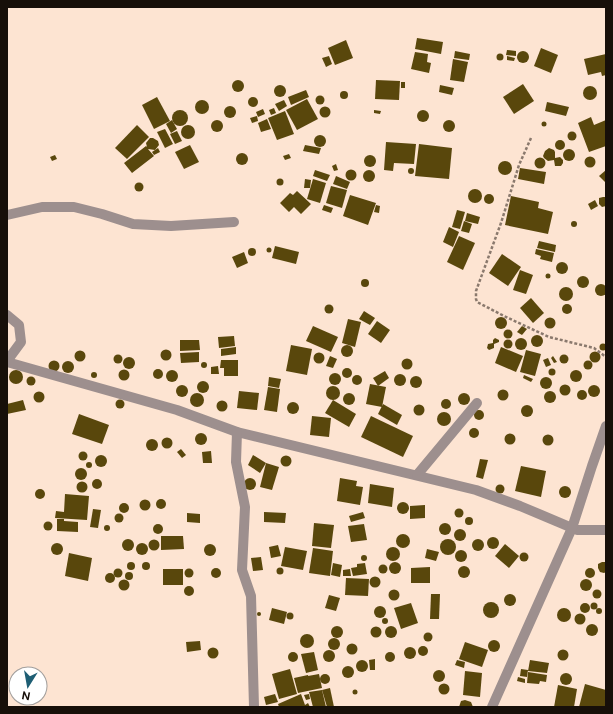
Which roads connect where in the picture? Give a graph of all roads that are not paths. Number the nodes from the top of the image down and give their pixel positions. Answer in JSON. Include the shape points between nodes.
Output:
{"nodes":[{"id":1,"x":7,"y":215,"type":"edge"},
{"id":2,"x":234,"y":222,"type":"dead end"},
{"id":3,"x":7,"y":315,"type":"edge"},
{"id":4,"x":7,"y":362,"type":"edge"},
{"id":5,"x":477,"y":403,"type":"dead end"},
{"id":6,"x":606,"y":426,"type":"edge"},
{"id":7,"x":237,"y":432,"type":"junction"},
{"id":8,"x":416,"y":475,"type":"junction"},
{"id":9,"x":572,"y":528,"type":"junction"},
{"id":10,"x":606,"y":530,"type":"edge"},
{"id":11,"x":254,"y":707,"type":"edge"},
{"id":12,"x":492,"y":707,"type":"edge"}],
"edges":[{"from":1,"to":2,"type":"street","via":[[42,207],[74,207],[133,224],[170,226]]},
{"from":3,"to":4,"type":"street","via":[[19,325],[21,342]]},
{"from":4,"to":7,"type":"street","via":[[176,410]]},
{"from":5,"to":8,"type":"street"},
{"from":6,"to":9,"type":"street"},
{"from":7,"to":8,"type":"street"},
{"from":7,"to":11,"type":"street","via":[[236,462],[245,507],[242,570],[251,596]]},
{"from":8,"to":9,"type":"street","via":[[476,490]]},
{"from":9,"to":10,"type":"street"},
{"from":9,"to":12,"type":"street"}]}
